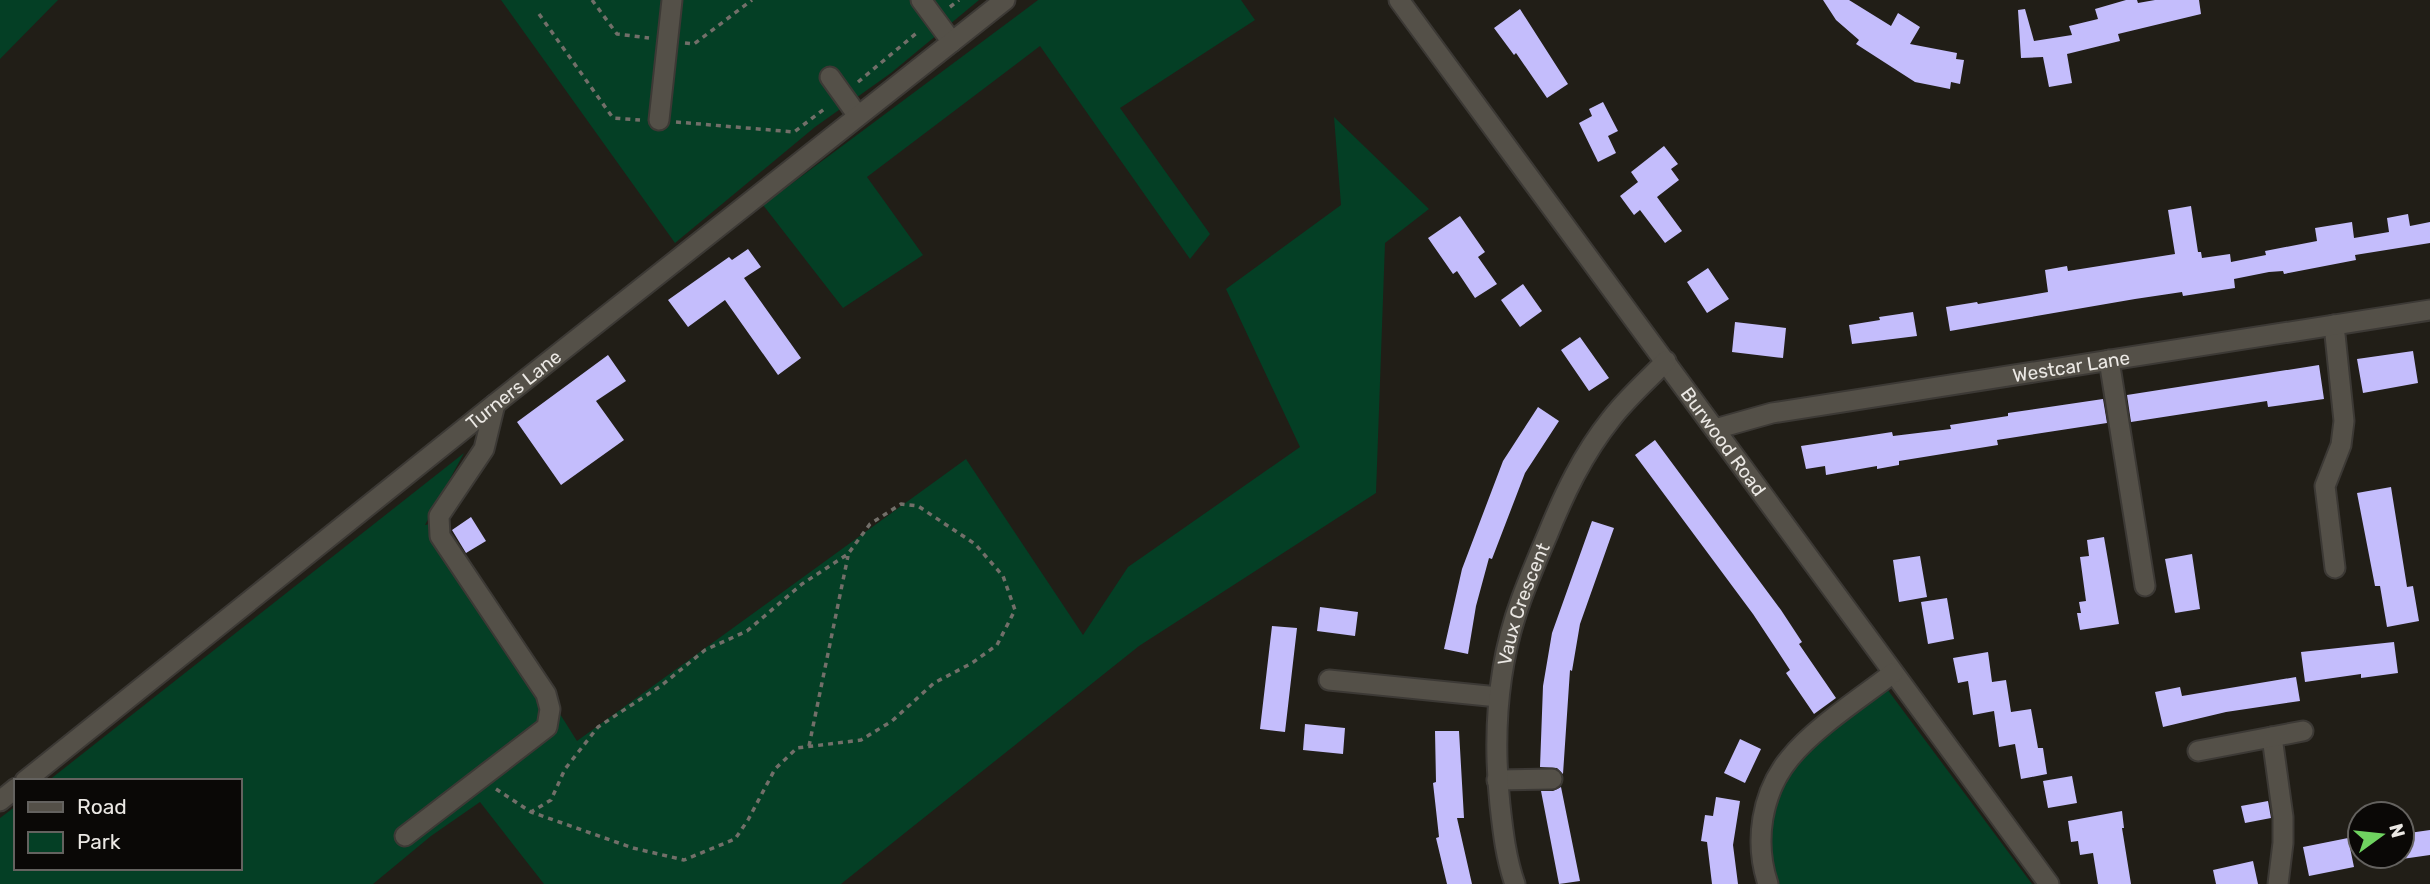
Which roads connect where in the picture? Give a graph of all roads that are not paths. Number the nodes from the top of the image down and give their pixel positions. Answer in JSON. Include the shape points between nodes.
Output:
{"nodes":[{"id":1,"x":672,"y":0,"type":"edge"},
{"id":2,"x":921,"y":0,"type":"edge"},
{"id":3,"x":1005,"y":0,"type":"edge"},
{"id":4,"x":1399,"y":0,"type":"edge"},
{"id":5,"x":951,"y":42,"type":"junction"},
{"id":6,"x":830,"y":77,"type":"dead end"},
{"id":7,"x":858,"y":116,"type":"junction"},
{"id":8,"x":659,"y":120,"type":"road end"},
{"id":9,"x":2430,"y":310,"type":"edge"},
{"id":10,"x":2334,"y":325,"type":"junction"},
{"id":11,"x":2109,"y":360,"type":"junction"},
{"id":12,"x":1666,"y":361,"type":"junction"},
{"id":13,"x":495,"y":404,"type":"junction"},
{"id":14,"x":1715,"y":429,"type":"junction"},
{"id":15,"x":2335,"y":568,"type":"dead end"},
{"id":16,"x":2146,"y":586,"type":"dead end"},
{"id":17,"x":1893,"y":673,"type":"junction"},
{"id":18,"x":1329,"y":680,"type":"dead end"},
{"id":19,"x":1498,"y":697,"type":"junction"},
{"id":20,"x":2303,"y":731,"type":"dead end"},
{"id":21,"x":2272,"y":737,"type":"junction"},
{"id":22,"x":2198,"y":751,"type":"dead end"},
{"id":23,"x":27,"y":779,"type":"edge"},
{"id":24,"x":1552,"y":779,"type":"dead end"},
{"id":25,"x":1497,"y":780,"type":"junction"},
{"id":26,"x":14,"y":790,"type":"edge"},
{"id":27,"x":0,"y":801,"type":"edge"},
{"id":28,"x":405,"y":836,"type":"dead end"},
{"id":29,"x":1515,"y":884,"type":"edge"},
{"id":30,"x":1768,"y":884,"type":"edge"},
{"id":31,"x":2049,"y":884,"type":"edge"},
{"id":32,"x":2278,"y":884,"type":"edge"}],
"edges":[{"from":1,"to":8,"type":"street"},
{"from":2,"to":5,"type":"street"},
{"from":3,"to":5,"type":"street","name":"Turners Lane"},
{"from":4,"to":12,"type":"street","name":"Burwood Road"},
{"from":5,"to":7,"type":"street","name":"Turners Lane"},
{"from":6,"to":7,"type":"street"},
{"from":7,"to":13,"type":"street","name":"Turners Lane"},
{"from":9,"to":10,"type":"street","name":"Westcar Lane"},
{"from":10,"to":11,"type":"street","name":"Westcar Lane"},
{"from":10,"to":15,"type":"street","via":[[2344,421],[2341,445],[2325,486]]},
{"from":11,"to":14,"type":"street","name":"Westcar Lane","via":[[1772,413]]},
{"from":11,"to":16,"type":"street"},
{"from":12,"to":14,"type":"street","name":"Burwood Road"},
{"from":12,"to":19,"type":"street","name":"Vaux Crescent","via":[[1612,418],[1570,483],[1520,602]]},
{"from":13,"to":23,"type":"street","name":"Turners Lane"},
{"from":13,"to":28,"type":"street","via":[[484,449],[439,516],[440,537],[546,694],[550,709],[547,727]]},
{"from":14,"to":17,"type":"street","name":"Burwood Road"},
{"from":17,"to":30,"type":"street","via":[[1804,743],[1777,779],[1762,821],[1760,846]]},
{"from":17,"to":31,"type":"street","name":"Burwood Road"},
{"from":18,"to":19,"type":"street"},
{"from":19,"to":25,"type":"street","name":"Vaux Crescent"},
{"from":20,"to":21,"type":"street"},
{"from":21,"to":22,"type":"street"},
{"from":21,"to":32,"type":"street","via":[[2283,817]]},
{"from":24,"to":25,"type":"street"},
{"from":25,"to":29,"type":"street","name":"Vaux Crescent","via":[[1503,836]]},
{"from":26,"to":27,"type":"street"}]}
